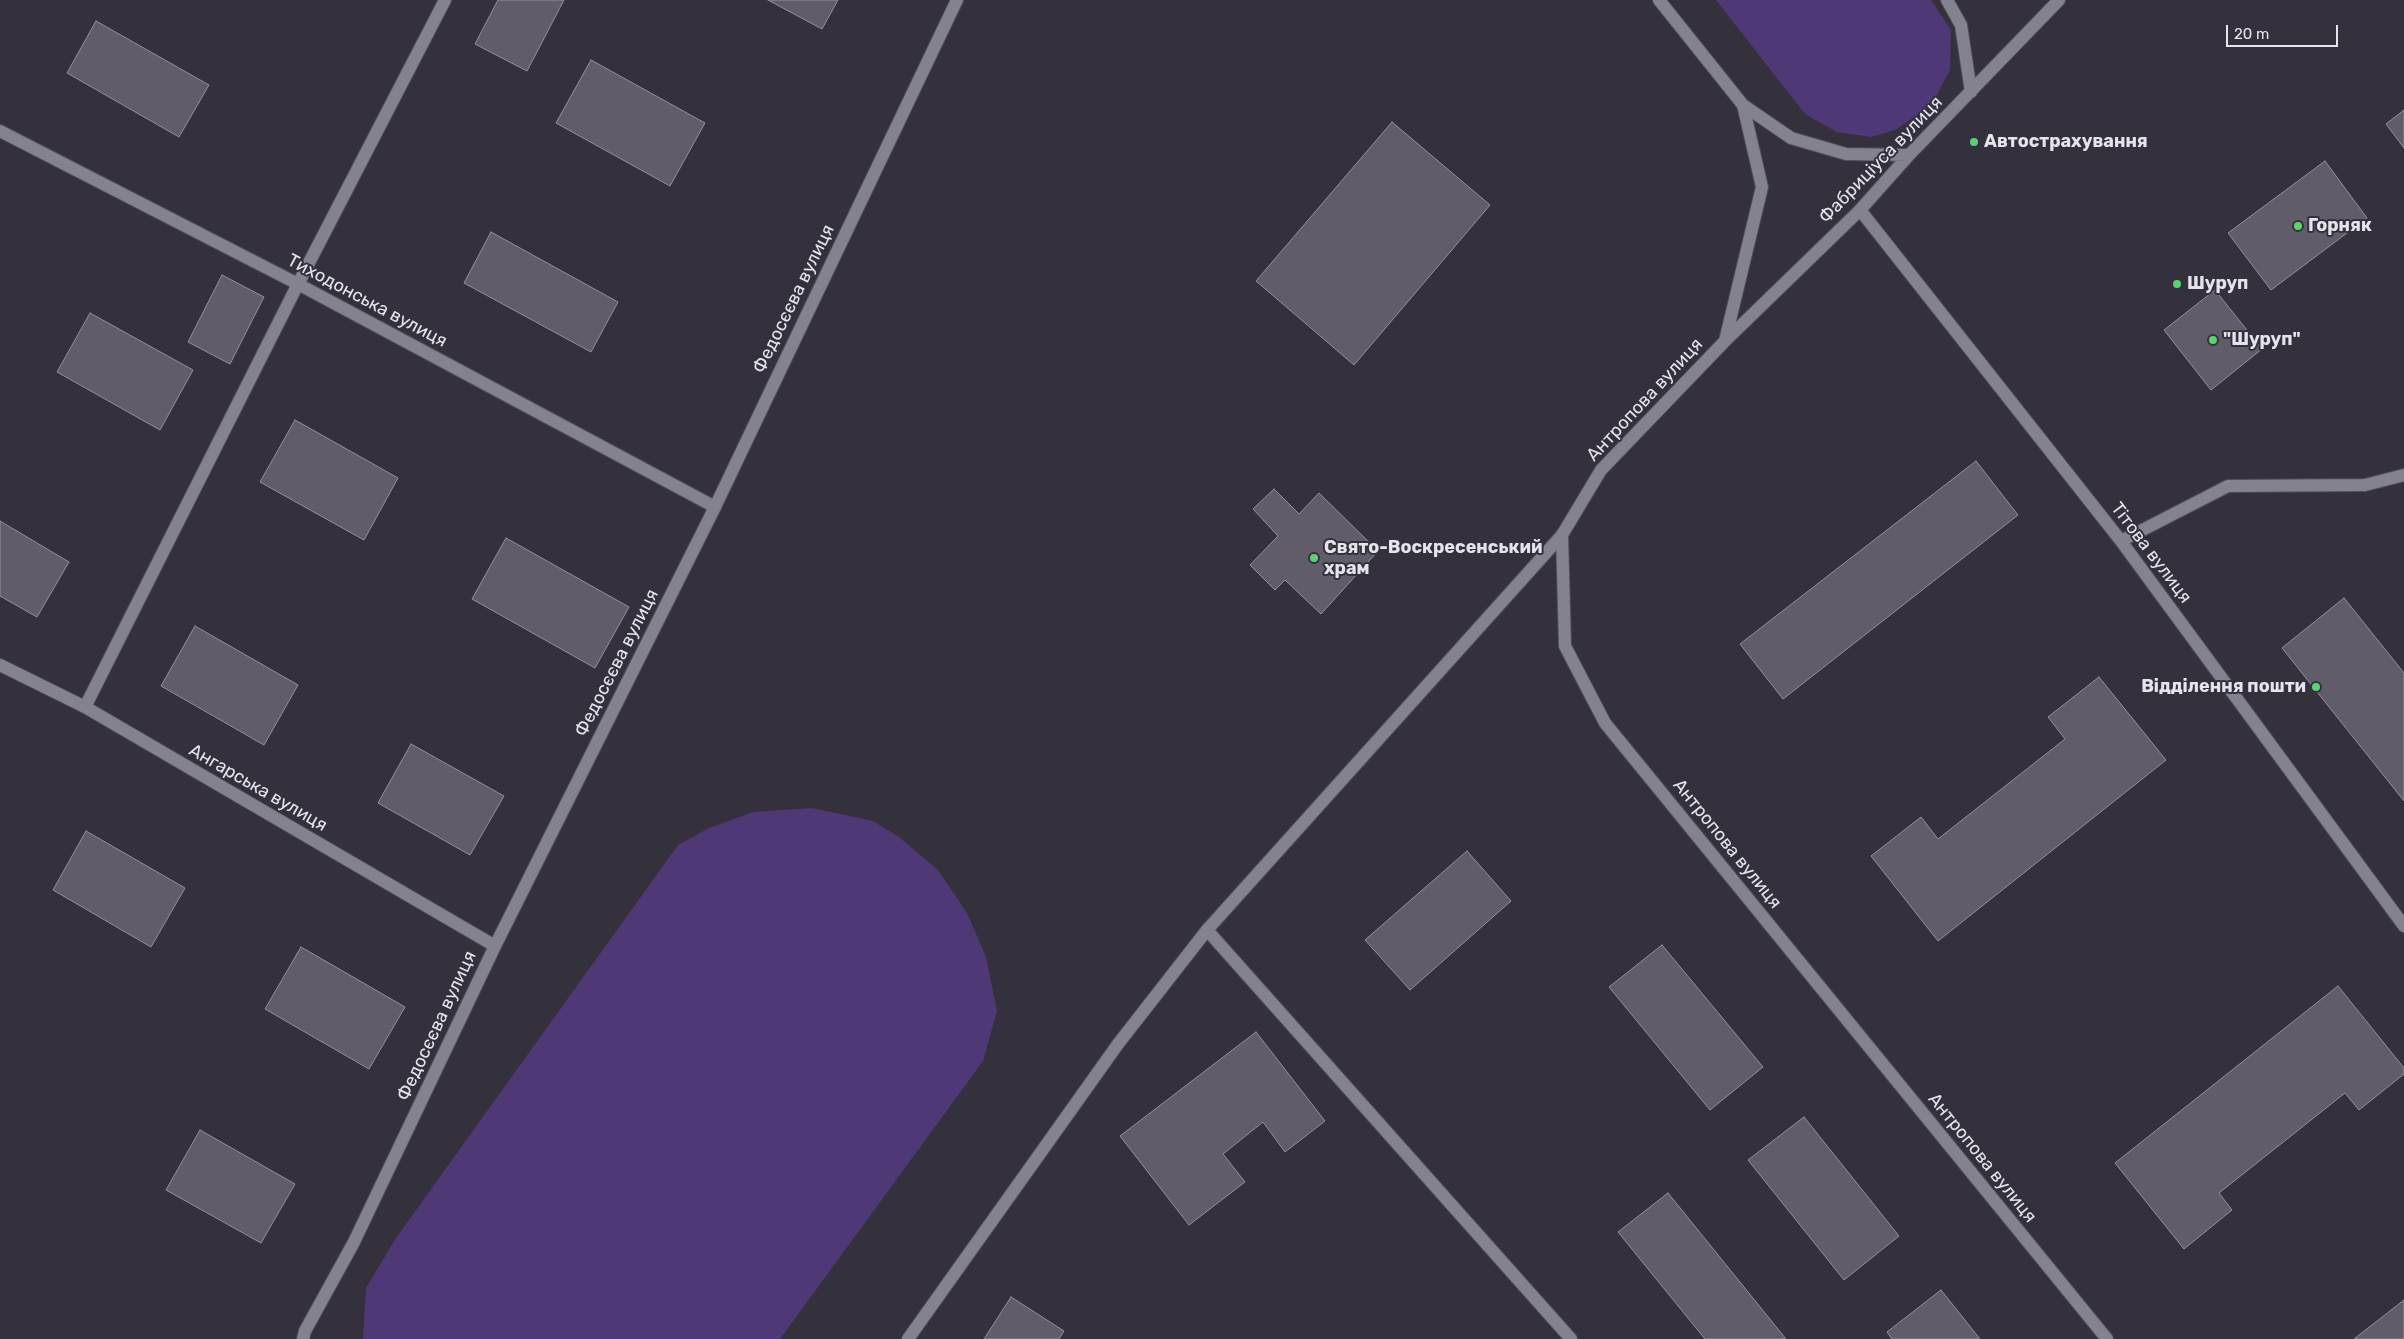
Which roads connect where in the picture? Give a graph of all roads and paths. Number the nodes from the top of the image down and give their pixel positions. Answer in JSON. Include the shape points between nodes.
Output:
{"nodes":[{"id":1,"x":445,"y":0,"type":"edge"},
{"id":2,"x":957,"y":0,"type":"edge"},
{"id":3,"x":1659,"y":0,"type":"edge"},
{"id":4,"x":1948,"y":0,"type":"edge"},
{"id":5,"x":2059,"y":0,"type":"edge"},
{"id":6,"x":1971,"y":92,"type":"junction"},
{"id":7,"x":1743,"y":105,"type":"junction"},
{"id":8,"x":0,"y":131,"type":"edge"},
{"id":9,"x":1908,"y":155,"type":"junction"},
{"id":10,"x":1860,"y":210,"type":"junction"},
{"id":11,"x":298,"y":284,"type":"junction"},
{"id":12,"x":1725,"y":341,"type":"junction"},
{"id":13,"x":2404,"y":475,"type":"edge"},
{"id":14,"x":715,"y":507,"type":"junction"},
{"id":15,"x":1562,"y":534,"type":"junction"},
{"id":16,"x":2121,"y":541,"type":"junction"},
{"id":17,"x":0,"y":665,"type":"edge"},
{"id":18,"x":84,"y":707,"type":"junction"},
{"id":19,"x":2404,"y":926,"type":"edge"},
{"id":20,"x":1207,"y":930,"type":"junction"},
{"id":21,"x":495,"y":946,"type":"junction"},
{"id":22,"x":303,"y":1339,"type":"edge"},
{"id":23,"x":908,"y":1339,"type":"edge"},
{"id":24,"x":1571,"y":1339,"type":"edge"},
{"id":25,"x":2107,"y":1339,"type":"edge"}],
"edges":[{"from":1,"to":11,"type":"street"},
{"from":2,"to":14,"type":"street","name":"Федосєєва вулиця"},
{"from":3,"to":7,"type":"street"},
{"from":4,"to":6,"type":"street","via":[[1960,25]]},
{"from":5,"to":6,"type":"street","name":"Фабриціуса вулиця"},
{"from":6,"to":9,"type":"street","name":"Фабриціуса вулиця"},
{"from":7,"to":9,"type":"street","via":[[1791,138],[1846,154]]},
{"from":7,"to":12,"type":"street","via":[[1762,187]]},
{"from":8,"to":11,"type":"street","name":"Тиходонська вулиця"},
{"from":9,"to":10,"type":"street","name":"Фабриціуса вулиця"},
{"from":10,"to":12,"type":"street","name":"Фабриціуса вулиця"},
{"from":10,"to":16,"type":"street","name":"Тітова вулиця"},
{"from":11,"to":14,"type":"street","name":"Тиходонська вулиця"},
{"from":11,"to":18,"type":"street"},
{"from":12,"to":15,"type":"street","name":"Антропова вулиця","via":[[1601,470]]},
{"from":13,"to":16,"type":"street","via":[[2365,485],[2228,486]]},
{"from":14,"to":21,"type":"street","name":"Федосєєва вулиця"},
{"from":15,"to":20,"type":"street"},
{"from":15,"to":25,"type":"street","name":"Антропова вулиця","via":[[1565,646],[1605,723]]},
{"from":16,"to":19,"type":"street","name":"Тітова вулиця"},
{"from":17,"to":18,"type":"street","name":"Ангарська вулиця"},
{"from":18,"to":21,"type":"street","name":"Ангарська вулиця"},
{"from":20,"to":23,"type":"street","via":[[1118,1044]]},
{"from":20,"to":24,"type":"street"},
{"from":21,"to":22,"type":"street","name":"Федосєєва вулиця","via":[[354,1242]]}]}
